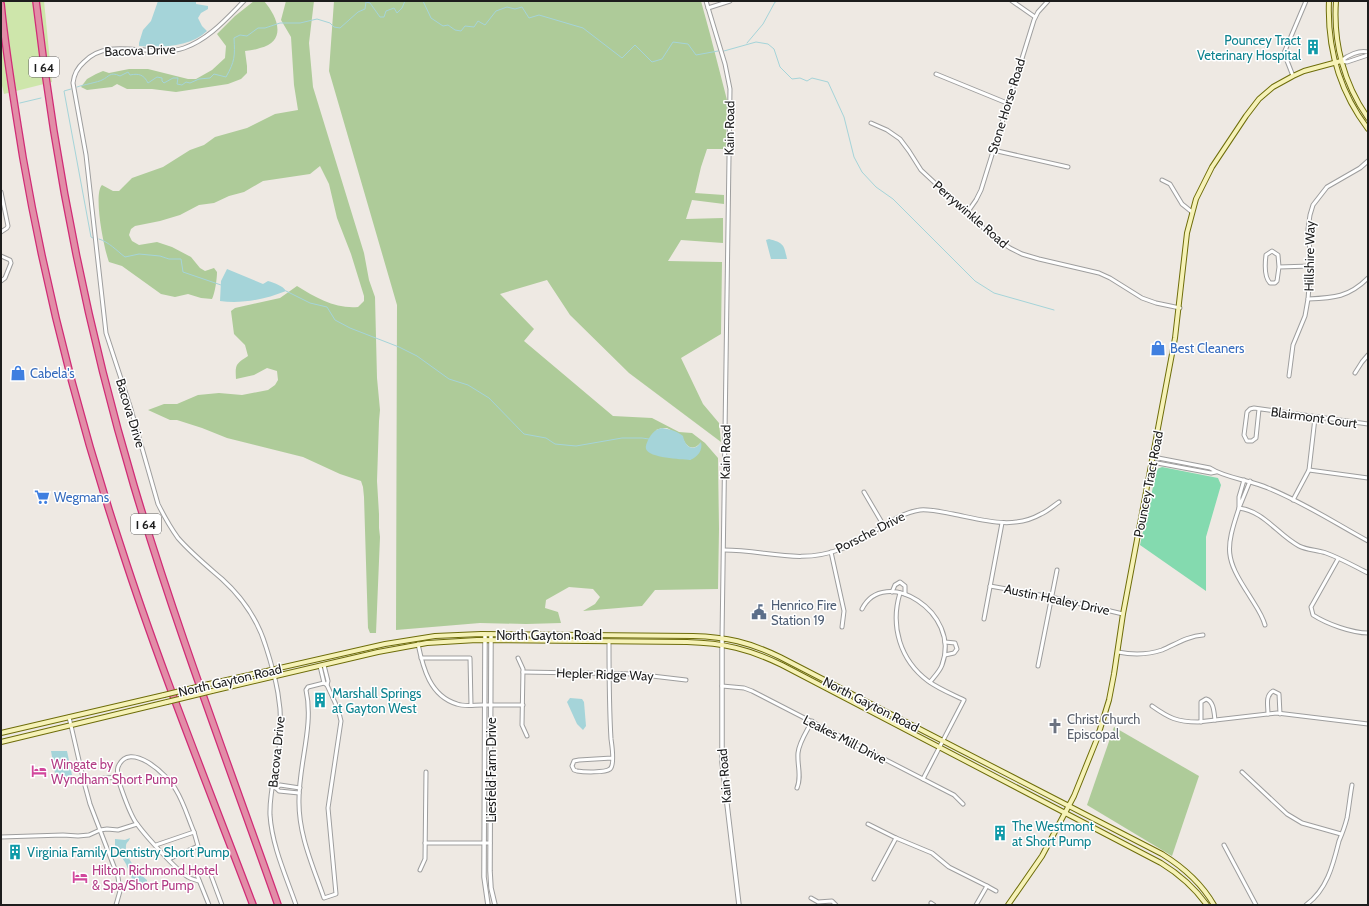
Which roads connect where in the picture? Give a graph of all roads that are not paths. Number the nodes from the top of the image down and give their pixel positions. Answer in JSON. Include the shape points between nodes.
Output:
{"nodes":[{"id":1,"x":36,"y":1,"type":"edge"},
{"id":2,"x":244,"y":1,"type":"edge"},
{"id":3,"x":706,"y":1,"type":"edge"},
{"id":4,"x":730,"y":1,"type":"edge"},
{"id":5,"x":1012,"y":1,"type":"edge"},
{"id":6,"x":1048,"y":1,"type":"edge"},
{"id":7,"x":1306,"y":1,"type":"edge"},
{"id":8,"x":1329,"y":1,"type":"edge"},
{"id":9,"x":1336,"y":1,"type":"edge"},
{"id":10,"x":1,"y":4,"type":"edge"},
{"id":11,"x":708,"y":8,"type":"junction"},
{"id":12,"x":1035,"y":17,"type":"junction"},
{"id":13,"x":1368,"y":52,"type":"edge"},
{"id":14,"x":1368,"y":55,"type":"edge"},
{"id":15,"x":1341,"y":61,"type":"junction"},
{"id":16,"x":1335,"y":62,"type":"junction"},
{"id":17,"x":936,"y":74,"type":"dead end"},
{"id":18,"x":1293,"y":76,"type":"junction"},
{"id":19,"x":1007,"y":103,"type":"junction"},
{"id":20,"x":1368,"y":118,"type":"edge"},
{"id":21,"x":872,"y":123,"type":"dead end"},
{"id":22,"x":1368,"y":129,"type":"edge"},
{"id":23,"x":993,"y":150,"type":"junction"},
{"id":24,"x":1368,"y":160,"type":"edge"},
{"id":25,"x":1068,"y":167,"type":"dead end"},
{"id":26,"x":1162,"y":180,"type":"dead end"},
{"id":27,"x":1,"y":192,"type":"edge"},
{"id":28,"x":2,"y":205,"type":"edge"},
{"id":29,"x":1192,"y":212,"type":"junction"},
{"id":30,"x":967,"y":213,"type":"junction"},
{"id":31,"x":1,"y":232,"type":"edge"},
{"id":32,"x":1,"y":256,"type":"edge"},
{"id":33,"x":1310,"y":266,"type":"junction"},
{"id":34,"x":1279,"y":267,"type":"junction"},
{"id":35,"x":1368,"y":278,"type":"edge"},
{"id":36,"x":2,"y":280,"type":"edge"},
{"id":37,"x":1308,"y":299,"type":"junction"},
{"id":38,"x":1180,"y":308,"type":"junction"},
{"id":39,"x":1368,"y":355,"type":"edge"},
{"id":40,"x":1355,"y":373,"type":"dead end"},
{"id":41,"x":1289,"y":376,"type":"dead end"},
{"id":42,"x":1259,"y":409,"type":"junction"},
{"id":43,"x":1315,"y":418,"type":"junction"},
{"id":44,"x":1368,"y":424,"type":"edge"},
{"id":45,"x":1152,"y":459,"type":"junction"},
{"id":46,"x":1309,"y":470,"type":"junction"},
{"id":47,"x":1368,"y":478,"type":"edge"},
{"id":48,"x":1244,"y":480,"type":"junction"},
{"id":49,"x":1250,"y":481,"type":"junction"},
{"id":50,"x":864,"y":492,"type":"dead end"},
{"id":51,"x":1294,"y":500,"type":"junction"},
{"id":52,"x":1059,"y":502,"type":"dead end"},
{"id":53,"x":1239,"y":508,"type":"junction"},
{"id":54,"x":1002,"y":523,"type":"junction"},
{"id":55,"x":884,"y":526,"type":"junction"},
{"id":56,"x":1368,"y":541,"type":"edge"},
{"id":57,"x":724,"y":550,"type":"junction"},
{"id":58,"x":830,"y":552,"type":"junction"},
{"id":59,"x":1338,"y":559,"type":"junction"},
{"id":60,"x":1057,"y":570,"type":"dead end"},
{"id":61,"x":1368,"y":573,"type":"edge"},
{"id":62,"x":990,"y":586,"type":"junction"},
{"id":63,"x":892,"y":592,"type":"junction"},
{"id":64,"x":900,"y":593,"type":"junction"},
{"id":65,"x":905,"y":594,"type":"junction"},
{"id":66,"x":1051,"y":597,"type":"junction"},
{"id":67,"x":862,"y":609,"type":"dead end"},
{"id":68,"x":1123,"y":614,"type":"junction"},
{"id":69,"x":984,"y":619,"type":"dead end"},
{"id":70,"x":1265,"y":625,"type":"dead end"},
{"id":71,"x":842,"y":627,"type":"dead end"},
{"id":72,"x":1368,"y":633,"type":"edge"},
{"id":73,"x":485,"y":634,"type":"junction"},
{"id":74,"x":491,"y":634,"type":"junction"},
{"id":75,"x":1203,"y":635,"type":"dead end"},
{"id":76,"x":722,"y":638,"type":"junction"},
{"id":77,"x":485,"y":640,"type":"junction"},
{"id":78,"x":492,"y":640,"type":"junction"},
{"id":79,"x":609,"y":641,"type":"junction"},
{"id":80,"x":945,"y":642,"type":"junction"},
{"id":81,"x":418,"y":644,"type":"junction"},
{"id":82,"x":722,"y":645,"type":"junction"},
{"id":83,"x":1118,"y":652,"type":"junction"},
{"id":84,"x":945,"y":655,"type":"junction"},
{"id":85,"x":421,"y":658,"type":"junction"},
{"id":86,"x":518,"y":658,"type":"dead end"},
{"id":87,"x":322,"y":665,"type":"junction"},
{"id":88,"x":1038,"y":666,"type":"dead end"},
{"id":89,"x":273,"y":670,"type":"junction"},
{"id":90,"x":523,"y":672,"type":"junction"},
{"id":91,"x":609,"y":673,"type":"junction"},
{"id":92,"x":275,"y":677,"type":"junction"},
{"id":93,"x":686,"y":680,"type":"dead end"},
{"id":94,"x":930,"y":682,"type":"junction"},
{"id":95,"x":326,"y":684,"type":"junction"},
{"id":96,"x":722,"y":686,"type":"junction"},
{"id":97,"x":471,"y":705,"type":"junction"},
{"id":98,"x":484,"y":705,"type":"junction"},
{"id":99,"x":491,"y":705,"type":"junction"},
{"id":100,"x":523,"y":705,"type":"junction"},
{"id":101,"x":1152,"y":706,"type":"dead end"},
{"id":102,"x":1268,"y":714,"type":"junction"},
{"id":103,"x":1280,"y":714,"type":"junction"},
{"id":104,"x":69,"y":717,"type":"junction"},
{"id":105,"x":1215,"y":720,"type":"junction"},
{"id":106,"x":812,"y":721,"type":"junction"},
{"id":107,"x":1201,"y":722,"type":"junction"},
{"id":108,"x":1368,"y":724,"type":"edge"},
{"id":109,"x":71,"y":725,"type":"junction"},
{"id":110,"x":1,"y":733,"type":"edge"},
{"id":111,"x":527,"y":736,"type":"dead end"},
{"id":112,"x":942,"y":740,"type":"junction"},
{"id":113,"x":1,"y":742,"type":"edge"},
{"id":114,"x":939,"y":747,"type":"junction"},
{"id":115,"x":612,"y":758,"type":"junction"},
{"id":116,"x":426,"y":772,"type":"dead end"},
{"id":117,"x":1242,"y":772,"type":"dead end"},
{"id":118,"x":118,"y":777,"type":"junction"},
{"id":119,"x":923,"y":779,"type":"junction"},
{"id":120,"x":84,"y":782,"type":"junction"},
{"id":121,"x":1352,"y":784,"type":"dead end"},
{"id":122,"x":274,"y":787,"type":"junction"},
{"id":123,"x":290,"y":787,"type":"junction"},
{"id":124,"x":300,"y":788,"type":"junction"},
{"id":125,"x":797,"y":788,"type":"dead end"},
{"id":126,"x":290,"y":792,"type":"junction"},
{"id":127,"x":299,"y":793,"type":"junction"},
{"id":128,"x":963,"y":804,"type":"dead end"},
{"id":129,"x":1069,"y":806,"type":"junction"},
{"id":130,"x":1066,"y":813,"type":"junction"},
{"id":131,"x":137,"y":824,"type":"junction"},
{"id":132,"x":868,"y":824,"type":"dead end"},
{"id":133,"x":100,"y":830,"type":"junction"},
{"id":134,"x":194,"y":832,"type":"junction"},
{"id":135,"x":1341,"y":834,"type":"junction"},
{"id":136,"x":1,"y":837,"type":"edge"},
{"id":137,"x":896,"y":838,"type":"junction"},
{"id":138,"x":425,"y":843,"type":"junction"},
{"id":139,"x":484,"y":843,"type":"junction"},
{"id":140,"x":490,"y":843,"type":"junction"},
{"id":141,"x":156,"y":845,"type":"junction"},
{"id":142,"x":1224,"y":845,"type":"dead end"},
{"id":143,"x":169,"y":859,"type":"junction"},
{"id":144,"x":420,"y":870,"type":"dead end"},
{"id":145,"x":874,"y":879,"type":"dead end"},
{"id":146,"x":199,"y":881,"type":"junction"},
{"id":147,"x":987,"y":886,"type":"junction"},
{"id":148,"x":996,"y":891,"type":"dead end"},
{"id":149,"x":811,"y":898,"type":"dead end"},
{"id":150,"x":116,"y":905,"type":"edge"},
{"id":151,"x":209,"y":905,"type":"edge"},
{"id":152,"x":222,"y":905,"type":"edge"},
{"id":153,"x":253,"y":905,"type":"edge"},
{"id":154,"x":278,"y":905,"type":"edge"},
{"id":155,"x":296,"y":905,"type":"edge"},
{"id":156,"x":488,"y":905,"type":"edge"},
{"id":157,"x":495,"y":905,"type":"edge"},
{"id":158,"x":738,"y":905,"type":"edge"},
{"id":159,"x":836,"y":905,"type":"edge"},
{"id":160,"x":976,"y":905,"type":"edge"},
{"id":161,"x":1008,"y":905,"type":"edge"},
{"id":162,"x":1206,"y":905,"type":"edge"},
{"id":163,"x":1214,"y":905,"type":"edge"},
{"id":164,"x":1256,"y":905,"type":"edge"},
{"id":165,"x":1306,"y":905,"type":"edge"}],
"edges":[{"from":1,"to":154,"type":"highway","number":"I 64","via":[[65,199],[114,417],[157,558]]},
{"from":2,"to":89,"type":"street","name":"Bacova Drive","via":[[208,35],[194,44],[162,51],[105,49],[79,67],[73,83],[86,155],[106,333],[158,504],[177,537],[230,588],[251,613],[261,632]]},
{"from":3,"to":11,"type":"street","name":"Kain Road"},
{"from":4,"to":11,"type":"street"},
{"from":5,"to":12,"type":"street"},
{"from":6,"to":12,"type":"street","name":"Stone Horse Road"},
{"from":7,"to":18,"type":"street","via":[[1284,53]]},
{"from":8,"to":16,"type":"main road"},
{"from":9,"to":15,"type":"main road","via":[[1336,27]]},
{"from":10,"to":153,"type":"highway","number":"I 64","via":[[14,104],[34,217],[54,312],[81,418],[141,606]]},
{"from":11,"to":57,"type":"street","name":"Kain Road","via":[[730,89]]},
{"from":12,"to":19,"type":"street","name":"Stone Horse Road"},
{"from":13,"to":15,"type":"street","via":[[1347,56]]},
{"from":14,"to":15,"type":"street","via":[[1347,62]]},
{"from":15,"to":16,"type":"main road","name":"Pouncey Tract Road"},
{"from":15,"to":20,"type":"main road","via":[[1354,96]]},
{"from":16,"to":18,"type":"main road","name":"Pouncey Tract Road"},
{"from":16,"to":22,"type":"main road","via":[[1349,100]]},
{"from":17,"to":19,"type":"street"},
{"from":18,"to":29,"type":"main road","name":"Pouncey Tract Road","via":[[1273,87],[1255,104],[1207,175]]},
{"from":19,"to":23,"type":"street","name":"Stone Horse Road"},
{"from":21,"to":30,"type":"street","name":"Perrywinkle Road","via":[[887,130],[902,142],[921,170]]},
{"from":23,"to":25,"type":"street"},
{"from":23,"to":30,"type":"street","name":"Stone Horse Road","via":[[979,194]]},
{"from":24,"to":33,"type":"street","name":"Hillshire Way","via":[[1360,168],[1327,187],[1313,205],[1308,229]]},
{"from":26,"to":29,"type":"street","via":[[1170,184],[1182,204]]},
{"from":27,"to":28,"type":"street"},
{"from":28,"to":31,"type":"street","via":[[8,227]]},
{"from":29,"to":38,"type":"main road","name":"Pouncey Tract Road","via":[[1187,233]]},
{"from":30,"to":38,"type":"street","name":"Perrywinkle Road","via":[[997,240],[1018,252],[1099,273],[1142,298]]},
{"from":32,"to":36,"type":"street","via":[[11,263]]},
{"from":33,"to":34,"type":"street"},
{"from":33,"to":37,"type":"street","name":"Hillshire Way"},
{"from":34,"to":34,"type":"street","via":[[1277,281],[1270,283],[1266,279],[1266,255],[1269,252],[1278,255]]},
{"from":35,"to":37,"type":"street","via":[[1342,296]]},
{"from":37,"to":41,"type":"street","name":"Hillshire Way","via":[[1293,345]]},
{"from":38,"to":45,"type":"main road","name":"Pouncey Tract Road"},
{"from":39,"to":40,"type":"street"},
{"from":42,"to":42,"type":"street","name":"Blairmont Court","via":[[1250,409],[1246,412],[1244,435],[1247,441],[1256,438]]},
{"from":42,"to":43,"type":"street","name":"Blairmont Court"},
{"from":43,"to":44,"type":"street","name":"Blairmont Court"},
{"from":43,"to":46,"type":"street"},
{"from":45,"to":48,"type":"street"},
{"from":45,"to":68,"type":"main road","name":"Pouncey Tract Road"},
{"from":46,"to":47,"type":"street"},
{"from":46,"to":51,"type":"street"},
{"from":48,"to":49,"type":"street"},
{"from":48,"to":53,"type":"street"},
{"from":49,"to":51,"type":"street"},
{"from":49,"to":53,"type":"street"},
{"from":50,"to":55,"type":"street"},
{"from":51,"to":56,"type":"street"},
{"from":52,"to":54,"type":"street","name":"Porsche Drive","via":[[1026,521]]},
{"from":53,"to":59,"type":"street","via":[[1262,518],[1301,547],[1326,553]]},
{"from":53,"to":70,"type":"street","via":[[1231,533],[1231,564]]},
{"from":54,"to":55,"type":"street","name":"Porsche Drive","via":[[927,510],[913,511]]},
{"from":54,"to":62,"type":"street"},
{"from":55,"to":58,"type":"street","name":"Porsche Drive","via":[[852,544]]},
{"from":57,"to":58,"type":"street","name":"Porsche Drive","via":[[792,557]]},
{"from":57,"to":76,"type":"street","name":"Kain Road"},
{"from":58,"to":71,"type":"street","via":[[844,611]]},
{"from":59,"to":61,"type":"street"},
{"from":59,"to":72,"type":"street","via":[[1311,607],[1313,615],[1331,624]]},
{"from":60,"to":66,"type":"street"},
{"from":62,"to":66,"type":"street","name":"Austin Healey Drive"},
{"from":62,"to":69,"type":"street"},
{"from":63,"to":64,"type":"street"},
{"from":63,"to":65,"type":"street","via":[[895,585],[900,582],[905,586]]},
{"from":63,"to":67,"type":"street","via":[[873,597]]},
{"from":64,"to":65,"type":"street"},
{"from":64,"to":94,"type":"street","via":[[896,609],[898,637],[910,663]]},
{"from":65,"to":80,"type":"street","via":[[912,596],[932,613],[940,623]]},
{"from":66,"to":68,"type":"street","name":"Austin Healey Drive"},
{"from":66,"to":88,"type":"street"},
{"from":68,"to":83,"type":"main road","name":"Pouncey Tract Road"},
{"from":73,"to":74,"type":"main road","name":"North Gayton Road"},
{"from":73,"to":77,"type":"street","name":"Liesfeld Farm Drive"},
{"from":73,"to":89,"type":"main road","name":"North Gayton Road","via":[[410,639]]},
{"from":74,"to":76,"type":"main road","name":"North Gayton Road"},
{"from":74,"to":78,"type":"street","name":"Liesfeld Farm Drive"},
{"from":75,"to":83,"type":"street","via":[[1190,637],[1162,650],[1146,654]]},
{"from":76,"to":82,"type":"street","name":"Kain Road"},
{"from":76,"to":112,"type":"main road","name":"North Gayton Road","via":[[745,642],[768,652]]},
{"from":77,"to":78,"type":"main road","name":"North Gayton Road"},
{"from":77,"to":81,"type":"main road","name":"North Gayton Road"},
{"from":77,"to":98,"type":"street","name":"Liesfeld Farm Drive"},
{"from":78,"to":79,"type":"main road","name":"North Gayton Road"},
{"from":78,"to":99,"type":"street","name":"Liesfeld Farm Drive"},
{"from":79,"to":82,"type":"main road","name":"North Gayton Road","via":[[702,642]]},
{"from":79,"to":91,"type":"street"},
{"from":80,"to":84,"type":"street"},
{"from":80,"to":84,"type":"street","via":[[955,643],[957,649],[954,653]]},
{"from":81,"to":85,"type":"street"},
{"from":81,"to":87,"type":"main road","name":"North Gayton Road"},
{"from":82,"to":96,"type":"street","name":"Kain Road"},
{"from":82,"to":114,"type":"main road","name":"North Gayton Road","via":[[765,657]]},
{"from":83,"to":129,"type":"main road","name":"Pouncey Tract Road","via":[[1109,700],[1097,739]]},
{"from":84,"to":94,"type":"street","via":[[942,666]]},
{"from":85,"to":97,"type":"street","via":[[430,683],[438,693],[447,700]]},
{"from":85,"to":97,"type":"street","via":[[470,658]]},
{"from":86,"to":90,"type":"street"},
{"from":87,"to":92,"type":"main road","name":"North Gayton Road"},
{"from":87,"to":95,"type":"street"},
{"from":89,"to":92,"type":"street","name":"Bacova Drive"},
{"from":89,"to":104,"type":"main road","name":"North Gayton Road","bridge":true},
{"from":90,"to":91,"type":"street","name":"Hepler Ridge Way"},
{"from":90,"to":100,"type":"street"},
{"from":91,"to":93,"type":"street","name":"Hepler Ridge Way"},
{"from":91,"to":115,"type":"street"},
{"from":92,"to":109,"type":"main road","name":"North Gayton Road","bridge":true},
{"from":92,"to":122,"type":"street","name":"Bacova Drive","via":[[281,722]]},
{"from":94,"to":112,"type":"street","via":[[964,700]]},
{"from":95,"to":124,"type":"street","via":[[308,687],[306,690],[309,710]]},
{"from":95,"to":127,"type":"street","via":[[341,721],[328,808],[336,894],[324,898],[301,827]]},
{"from":96,"to":106,"type":"street","name":"Leakes Mill Drive","via":[[752,691]]},
{"from":96,"to":158,"type":"street","name":"Kain Road","via":[[723,769]]},
{"from":97,"to":98,"type":"street"},
{"from":98,"to":99,"type":"street"},
{"from":98,"to":139,"type":"street","name":"Liesfeld Farm Drive"},
{"from":99,"to":100,"type":"street"},
{"from":99,"to":140,"type":"street","name":"Liesfeld Farm Drive"},
{"from":100,"to":111,"type":"street","via":[[522,727]]},
{"from":101,"to":107,"type":"street","via":[[1168,717],[1185,722]]},
{"from":102,"to":103,"type":"street"},
{"from":102,"to":103,"type":"street","via":[[1268,697],[1273,691],[1279,694]]},
{"from":102,"to":105,"type":"street"},
{"from":103,"to":108,"type":"street"},
{"from":104,"to":109,"type":"street"},
{"from":104,"to":110,"type":"main road","name":"North Gayton Road"},
{"from":105,"to":107,"type":"street"},
{"from":105,"to":107,"type":"street","via":[[1212,702],[1206,699],[1201,702]]},
{"from":106,"to":119,"type":"street","name":"Leakes Mill Drive"},
{"from":106,"to":125,"type":"street","via":[[800,746],[800,777]]},
{"from":109,"to":113,"type":"main road","name":"North Gayton Road"},
{"from":109,"to":120,"type":"street"},
{"from":112,"to":114,"type":"street"},
{"from":112,"to":129,"type":"main road","name":"North Gayton Road"},
{"from":114,"to":119,"type":"street"},
{"from":114,"to":130,"type":"main road","name":"North Gayton Road"},
{"from":115,"to":115,"type":"street","via":[[612,766],[606,771],[577,771],[572,766],[574,761]]},
{"from":116,"to":138,"type":"street"},
{"from":117,"to":135,"type":"street","via":[[1296,820]]},
{"from":118,"to":120,"type":"street"},
{"from":118,"to":131,"type":"street"},
{"from":118,"to":134,"type":"street","via":[[117,769],[127,757],[140,758],[156,768],[176,789]]},
{"from":119,"to":128,"type":"street","name":"Leakes Mill Drive","via":[[956,796]]},
{"from":120,"to":133,"type":"street"},
{"from":121,"to":135,"type":"street","via":[[1347,819]]},
{"from":122,"to":123,"type":"street"},
{"from":122,"to":126,"type":"street","via":[[279,791]]},
{"from":122,"to":155,"type":"street","name":"Bacova Drive","via":[[271,802],[272,827],[281,864]]},
{"from":123,"to":124,"type":"street"},
{"from":123,"to":126,"type":"street"},
{"from":124,"to":127,"type":"street"},
{"from":126,"to":127,"type":"street"},
{"from":129,"to":130,"type":"main road","name":"Pouncey Tract Road"},
{"from":129,"to":163,"type":"main road","name":"North Gayton Road","via":[[1173,861],[1193,878]]},
{"from":130,"to":161,"type":"main road","name":"Pouncey Tract Road","via":[[1042,856]]},
{"from":130,"to":162,"type":"main road","name":"North Gayton Road","via":[[1173,870],[1192,887]]},
{"from":131,"to":133,"type":"street","via":[[118,830]]},
{"from":131,"to":141,"type":"street"},
{"from":132,"to":137,"type":"street"},
{"from":133,"to":136,"type":"street","via":[[78,836]]},
{"from":133,"to":150,"type":"street","via":[[118,877],[120,891]]},
{"from":134,"to":141,"type":"street"},
{"from":134,"to":143,"type":"street","via":[[198,846]]},
{"from":135,"to":165,"type":"street","via":[[1327,881]]},
{"from":137,"to":145,"type":"street"},
{"from":137,"to":147,"type":"street","via":[[932,853],[949,867]]},
{"from":138,"to":139,"type":"street"},
{"from":138,"to":144,"type":"street","via":[[425,859]]},
{"from":139,"to":140,"type":"street"},
{"from":139,"to":156,"type":"street","name":"Liesfeld Farm Drive","via":[[484,877]]},
{"from":140,"to":157,"type":"street","name":"Liesfeld Farm Drive","via":[[490,879]]},
{"from":141,"to":143,"type":"street"},
{"from":142,"to":164,"type":"street"},
{"from":143,"to":146,"type":"street","via":[[188,877]]},
{"from":146,"to":151,"type":"street"},
{"from":146,"to":152,"type":"street","via":[[197,875],[209,870]]},
{"from":147,"to":148,"type":"street"},
{"from":147,"to":160,"type":"street"},
{"from":149,"to":159,"type":"street","via":[[818,902],[832,901]]}]}
